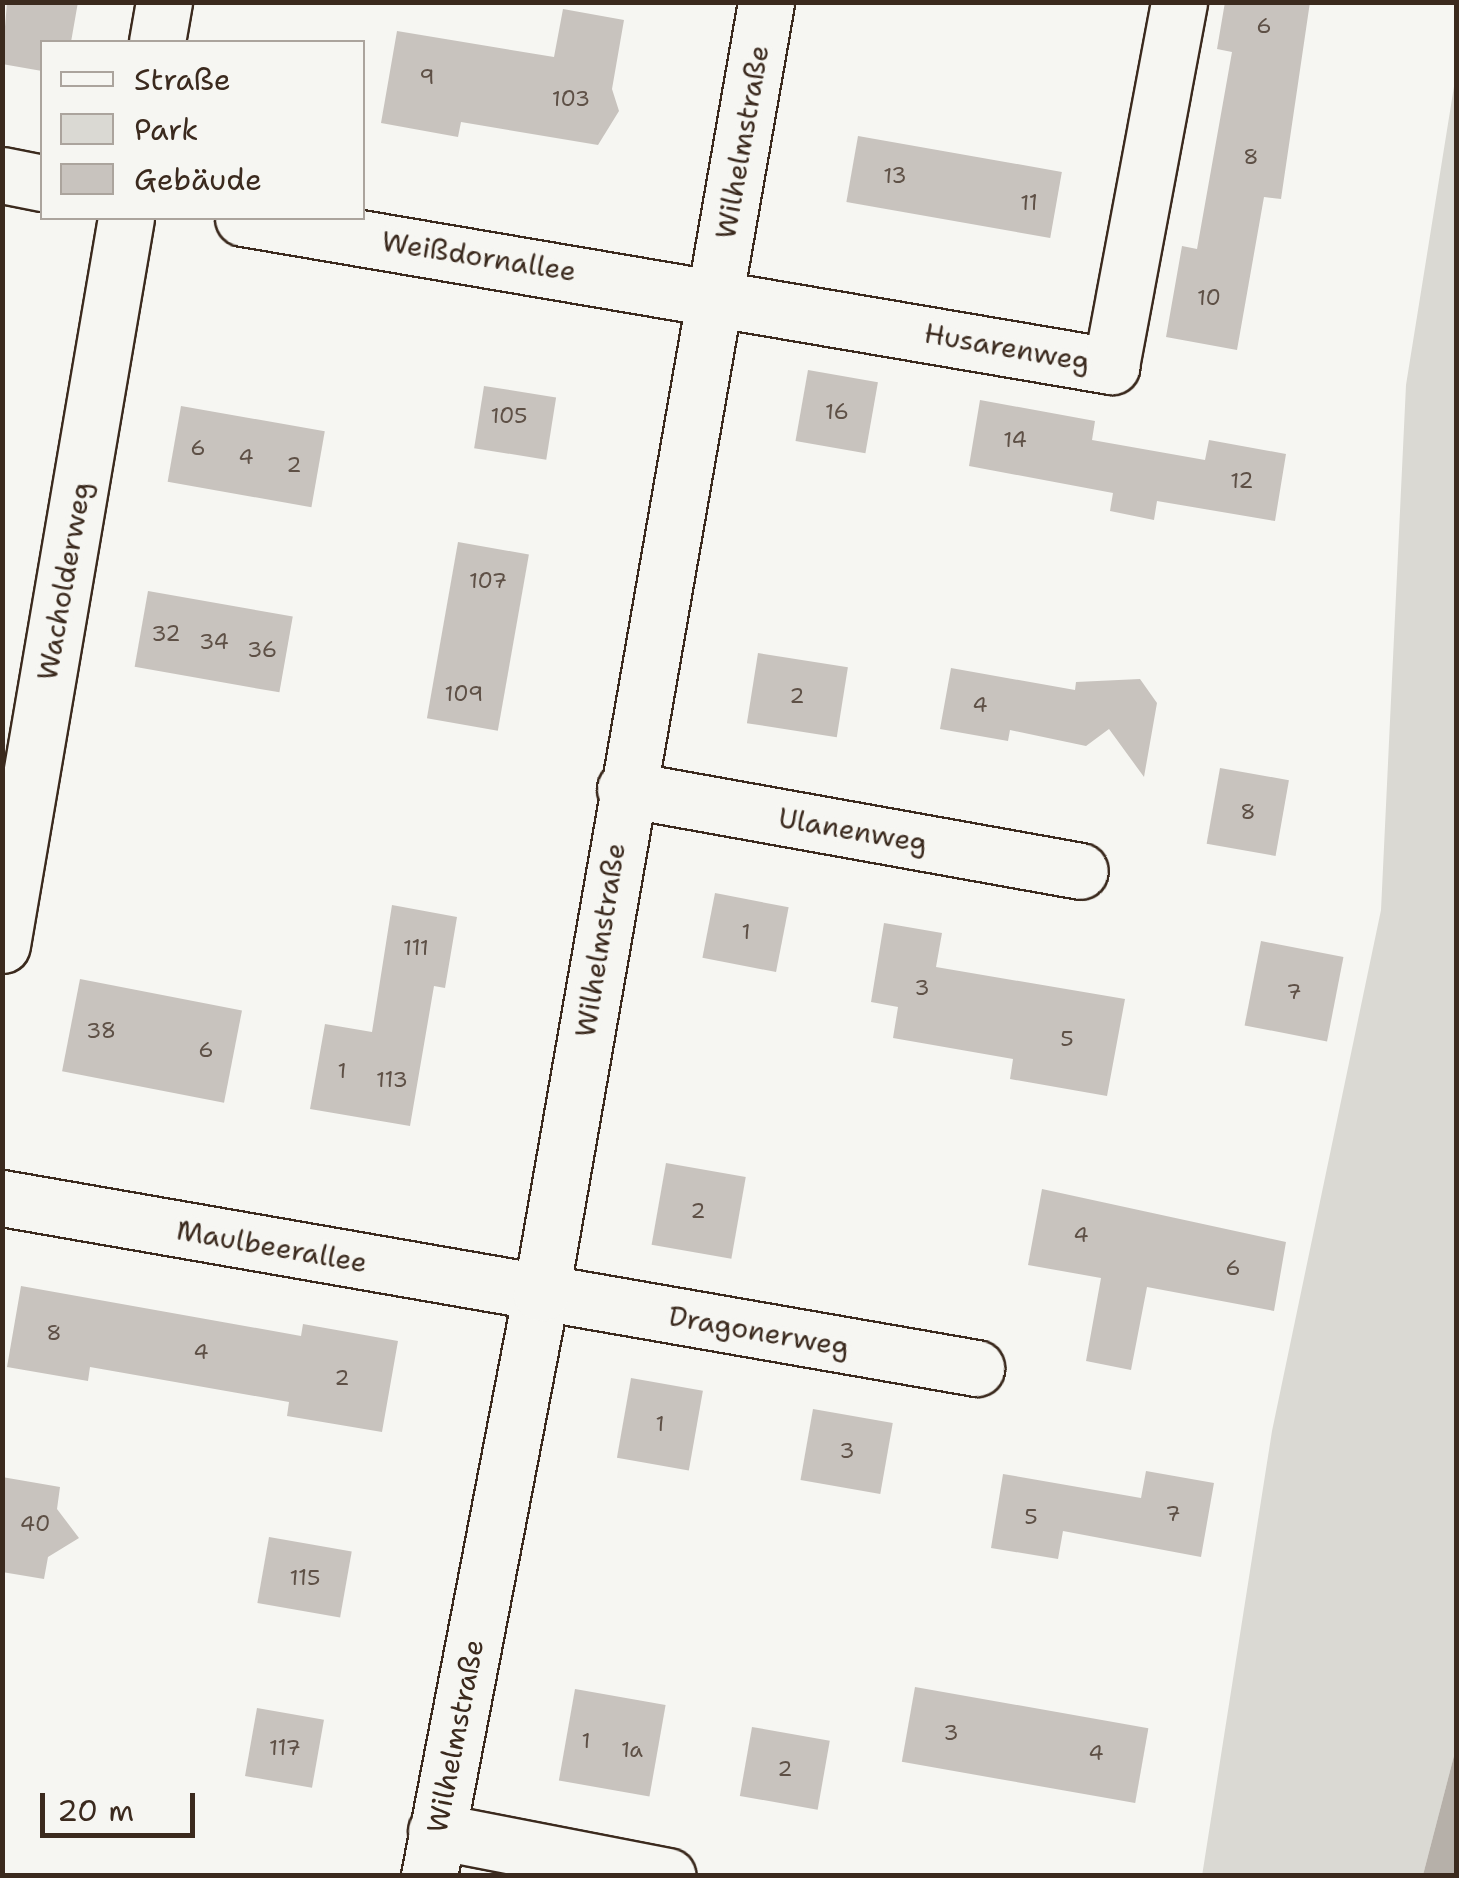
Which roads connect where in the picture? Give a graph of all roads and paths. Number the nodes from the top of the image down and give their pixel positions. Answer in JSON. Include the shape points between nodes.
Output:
{"nodes":[{"id":1,"x":164,"y":2,"type":"edge"},
{"id":2,"x":766,"y":2,"type":"edge"},
{"id":3,"x":1179,"y":2,"type":"edge"},
{"id":4,"x":157,"y":40,"type":"edge"},
{"id":5,"x":2,"y":175,"type":"edge"},
{"id":6,"x":40,"y":182,"type":"edge"},
{"id":7,"x":126,"y":220,"type":"edge"},
{"id":8,"x":255,"y":220,"type":"edge"},
{"id":9,"x":716,"y":294,"type":"junction"},
{"id":10,"x":626,"y":789,"type":"junction"},
{"id":11,"x":1080,"y":871,"type":"dead end"},
{"id":12,"x":2,"y":945,"type":"edge"},
{"id":13,"x":2,"y":1198,"type":"edge"},
{"id":14,"x":542,"y":1294,"type":"junction"},
{"id":15,"x":976,"y":1368,"type":"dead end"},
{"id":16,"x":433,"y":1853,"type":"edge"},
{"id":17,"x":668,"y":1876,"type":"edge"}],
"edges":[{"from":1,"to":4,"type":"street"},
{"from":2,"to":9,"type":"street","name":"Wilhelmstraße"},
{"from":3,"to":9,"type":"street","name":"Husarenweg","via":[[1111,366]]},
{"from":5,"to":6,"type":"street"},
{"from":7,"to":12,"type":"street","name":"Wacholderweg"},
{"from":8,"to":9,"type":"street","name":"Weißdornallee"},
{"from":9,"to":10,"type":"street","name":"Wilhelmstraße"},
{"from":10,"to":11,"type":"street","name":"Ulanenweg"},
{"from":10,"to":14,"type":"street","name":"Wilhelmstraße"},
{"from":13,"to":14,"type":"street","name":"Maulbeerallee"},
{"from":14,"to":15,"type":"street","name":"Dragonerweg"},
{"from":14,"to":16,"type":"street","name":"Wilhelmstraße"},
{"from":16,"to":17,"type":"street"}]}
